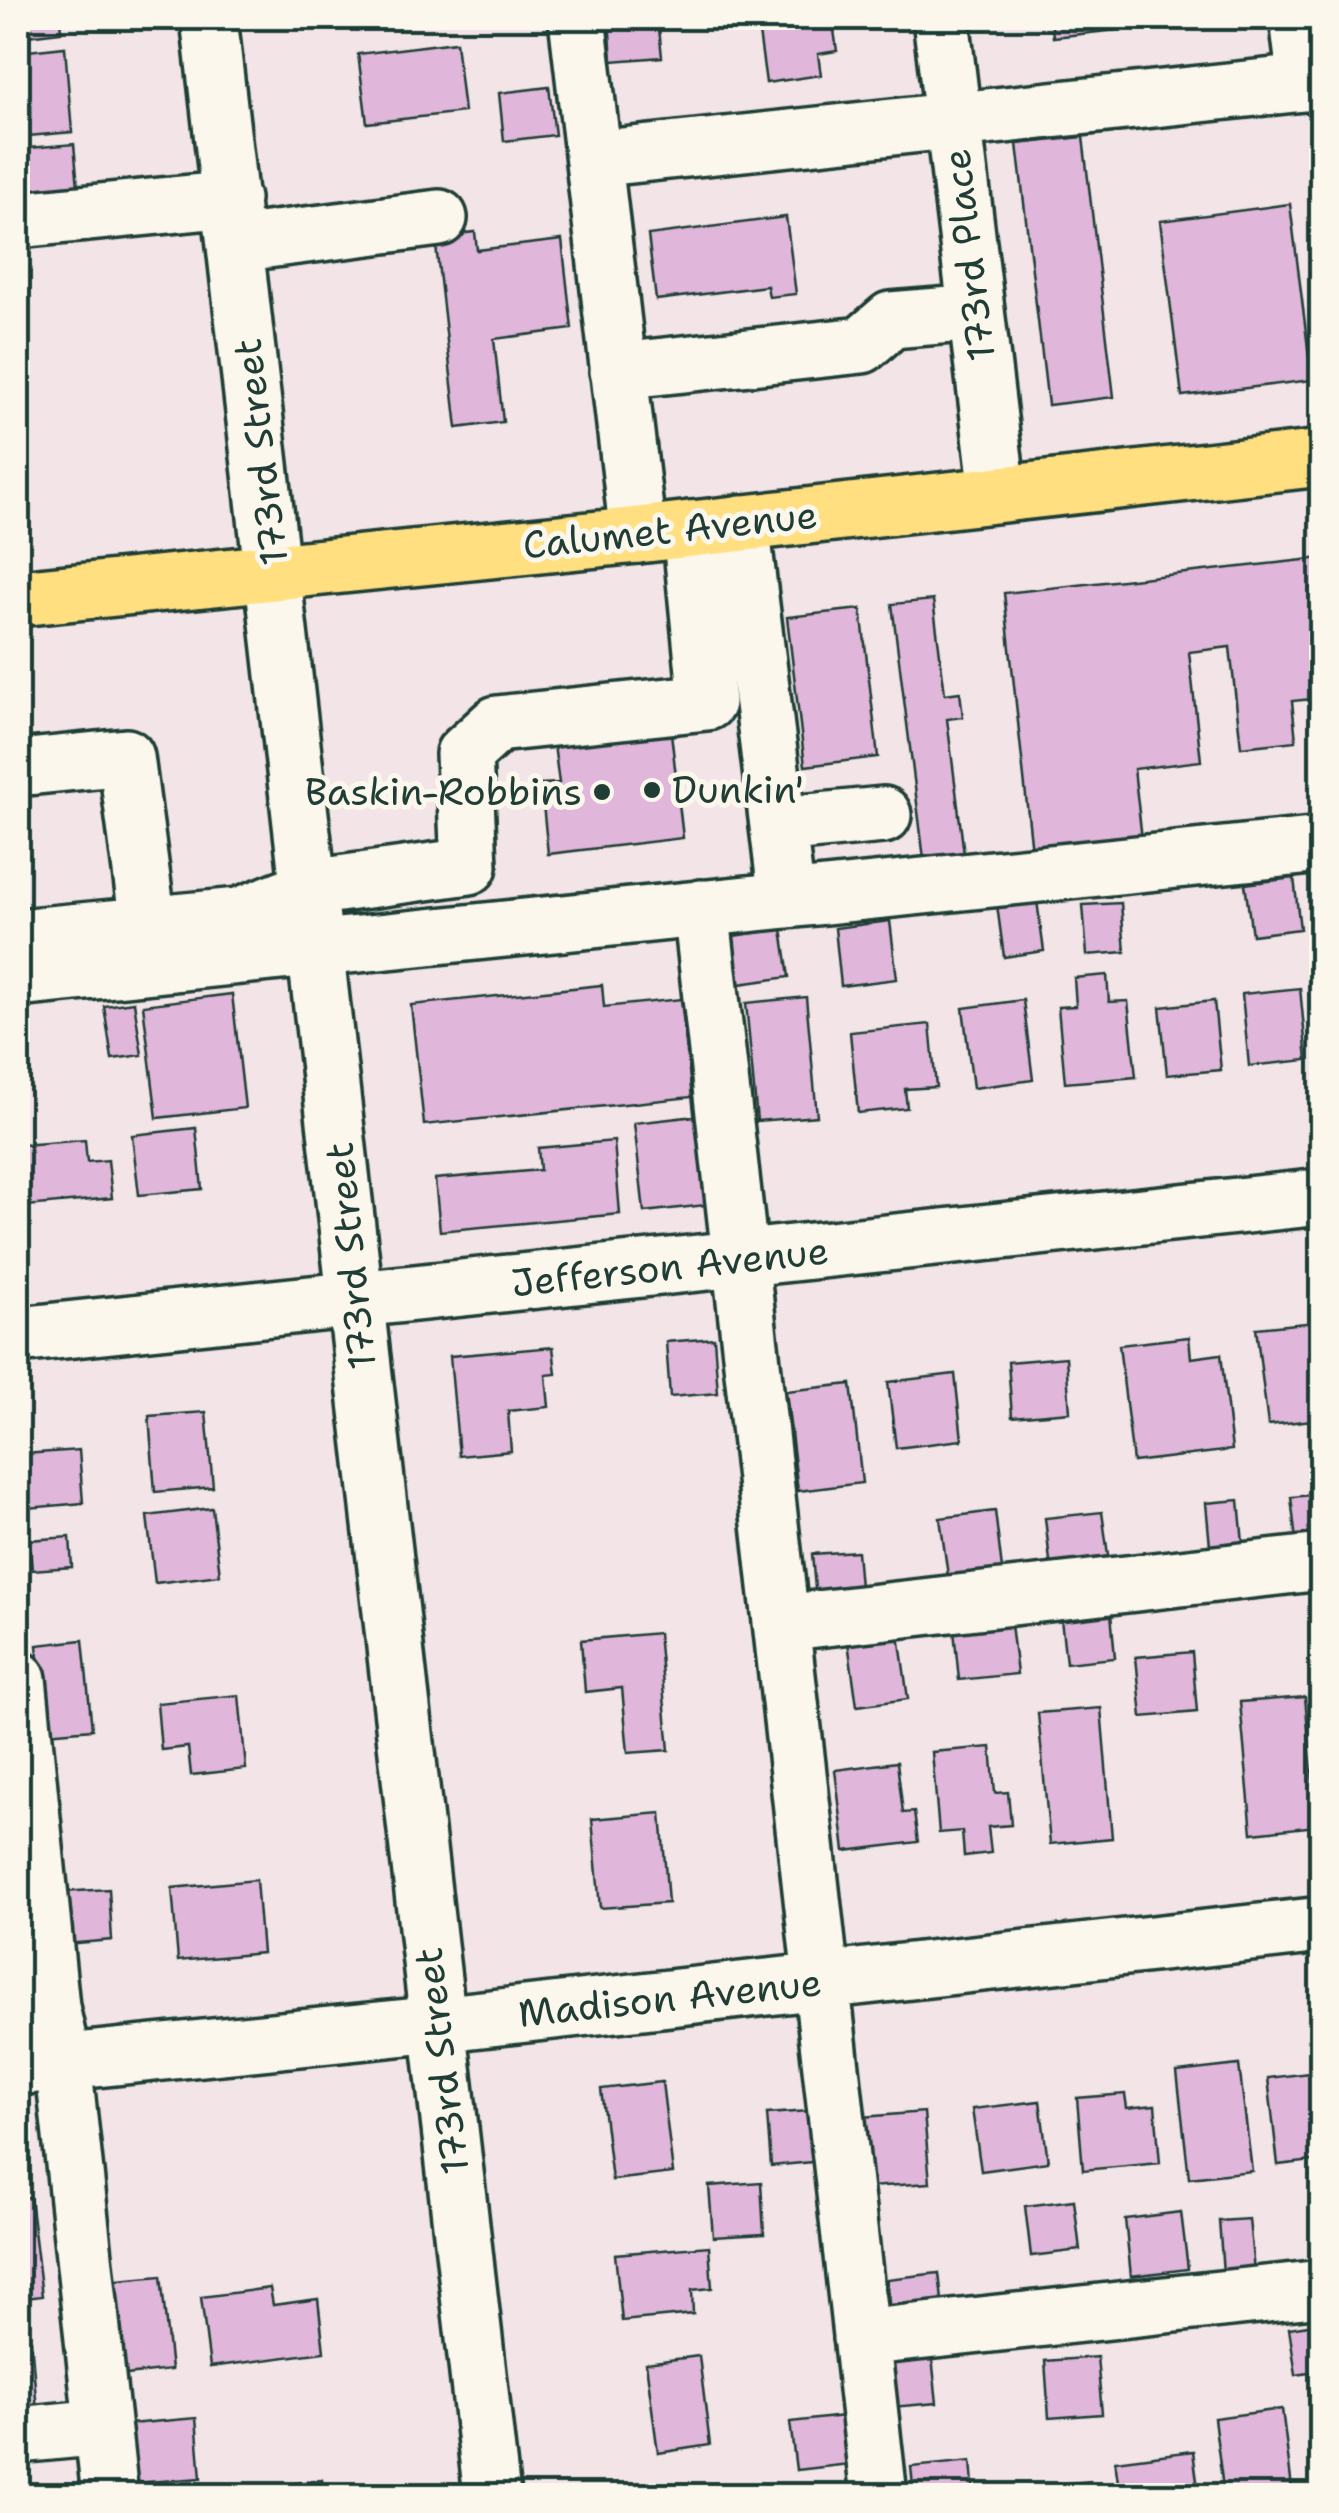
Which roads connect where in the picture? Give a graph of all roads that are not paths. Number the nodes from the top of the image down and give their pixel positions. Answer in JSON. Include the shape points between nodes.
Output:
{"nodes":[{"id":1,"x":210,"y":18,"type":"edge"},
{"id":2,"x":576,"y":18,"type":"edge"},
{"id":3,"x":940,"y":18,"type":"edge"},
{"id":4,"x":1298,"y":18,"type":"edge"},
{"id":5,"x":1314,"y":82,"type":"edge"},
{"id":6,"x":953,"y":121,"type":"junction"},
{"id":7,"x":594,"y":158,"type":"junction"},
{"id":8,"x":439,"y":218,"type":"dead end"},
{"id":9,"x":18,"y":220,"type":"edge"},
{"id":10,"x":234,"y":222,"type":"junction"},
{"id":11,"x":976,"y":313,"type":"junction"},
{"id":12,"x":618,"y":371,"type":"junction"},
{"id":13,"x":1322,"y":458,"type":"edge"},
{"id":14,"x":998,"y":493,"type":"junction"},
{"id":15,"x":690,"y":529,"type":"junction"},
{"id":16,"x":275,"y":572,"type":"junction"},
{"id":17,"x":18,"y":598,"type":"edge"},
{"id":18,"x":18,"y":768,"type":"edge"},
{"id":19,"x":883,"y":816,"type":"dead end"},
{"id":20,"x":778,"y":825,"type":"junction"},
{"id":21,"x":1322,"y":845,"type":"edge"},
{"id":22,"x":310,"y":888,"type":"junction"},
{"id":23,"x":786,"y":900,"type":"junction"},
{"id":24,"x":701,"y":908,"type":"junction"},
{"id":25,"x":148,"y":924,"type":"junction"},
{"id":26,"x":18,"y":937,"type":"edge"},
{"id":27,"x":317,"y":948,"type":"junction"},
{"id":28,"x":18,"y":979,"type":"edge"},
{"id":29,"x":1322,"y":1197,"type":"edge"},
{"id":30,"x":739,"y":1260,"type":"junction"},
{"id":31,"x":356,"y":1300,"type":"junction"},
{"id":32,"x":18,"y":1335,"type":"edge"},
{"id":33,"x":1322,"y":1562,"type":"edge"},
{"id":34,"x":780,"y":1623,"type":"junction"},
{"id":35,"x":18,"y":1689,"type":"edge"},
{"id":36,"x":1322,"y":1925,"type":"edge"},
{"id":37,"x":821,"y":1981,"type":"junction"},
{"id":38,"x":437,"y":2024,"type":"junction"},
{"id":39,"x":40,"y":2064,"type":"edge"},
{"id":40,"x":1322,"y":2288,"type":"edge"},
{"id":41,"x":862,"y":2338,"type":"junction"},
{"id":42,"x":102,"y":2426,"type":"junction"},
{"id":43,"x":18,"y":2435,"type":"edge"},
{"id":44,"x":110,"y":2496,"type":"edge"},
{"id":45,"x":492,"y":2496,"type":"edge"},
{"id":46,"x":879,"y":2496,"type":"edge"}],
"edges":[{"from":1,"to":10,"type":"street","name":"173rd Street"},
{"from":2,"to":7,"type":"street"},
{"from":3,"to":6,"type":"street","name":"173rd Place"},
{"from":4,"to":5,"type":"street"},
{"from":5,"to":6,"type":"street"},
{"from":6,"to":7,"type":"street"},
{"from":6,"to":11,"type":"street","name":"173rd Place"},
{"from":7,"to":12,"type":"street"},
{"from":8,"to":10,"type":"street"},
{"from":9,"to":10,"type":"street"},
{"from":10,"to":16,"type":"street","name":"173rd Street"},
{"from":11,"to":12,"type":"street","via":[[891,320],[862,344]]},
{"from":11,"to":14,"type":"street","name":"173rd Place"},
{"from":12,"to":15,"type":"street"},
{"from":13,"to":14,"type":"main road","name":"Calumet Avenue"},
{"from":14,"to":15,"type":"main road","name":"Calumet Avenue"},
{"from":15,"to":16,"type":"main road","name":"Calumet Avenue"},
{"from":15,"to":20,"type":"street"},
{"from":15,"to":22,"type":"street","via":[[707,702],[497,724],[464,754],[469,866]]},
{"from":16,"to":17,"type":"main road","name":"Calumet Avenue"},
{"from":16,"to":22,"type":"street","name":"173rd Street"},
{"from":18,"to":25,"type":"street","via":[[126,758]]},
{"from":19,"to":20,"type":"street"},
{"from":20,"to":23,"type":"street"},
{"from":21,"to":23,"type":"street"},
{"from":22,"to":25,"type":"street","via":[[240,916]]},
{"from":22,"to":27,"type":"street","name":"173rd Street"},
{"from":23,"to":24,"type":"street"},
{"from":24,"to":27,"type":"street"},
{"from":24,"to":30,"type":"street"},
{"from":25,"to":26,"type":"street"},
{"from":27,"to":28,"type":"street"},
{"from":27,"to":31,"type":"street","name":"173rd Street"},
{"from":29,"to":30,"type":"street","name":"Jefferson Avenue"},
{"from":30,"to":31,"type":"street","name":"Jefferson Avenue"},
{"from":30,"to":34,"type":"street"},
{"from":31,"to":32,"type":"street","name":"Jefferson Avenue"},
{"from":31,"to":38,"type":"street","name":"173rd Street"},
{"from":33,"to":34,"type":"street"},
{"from":34,"to":37,"type":"street"},
{"from":35,"to":39,"type":"street","via":[[51,2006]]},
{"from":36,"to":37,"type":"street","name":"Madison Avenue"},
{"from":37,"to":38,"type":"street","name":"Madison Avenue"},
{"from":37,"to":41,"type":"street"},
{"from":38,"to":39,"type":"street","name":"Madison Avenue"},
{"from":38,"to":45,"type":"street","name":"173rd Street"},
{"from":39,"to":42,"type":"street"},
{"from":40,"to":41,"type":"street"},
{"from":41,"to":46,"type":"street"},
{"from":42,"to":43,"type":"street"},
{"from":42,"to":44,"type":"street"}]}
